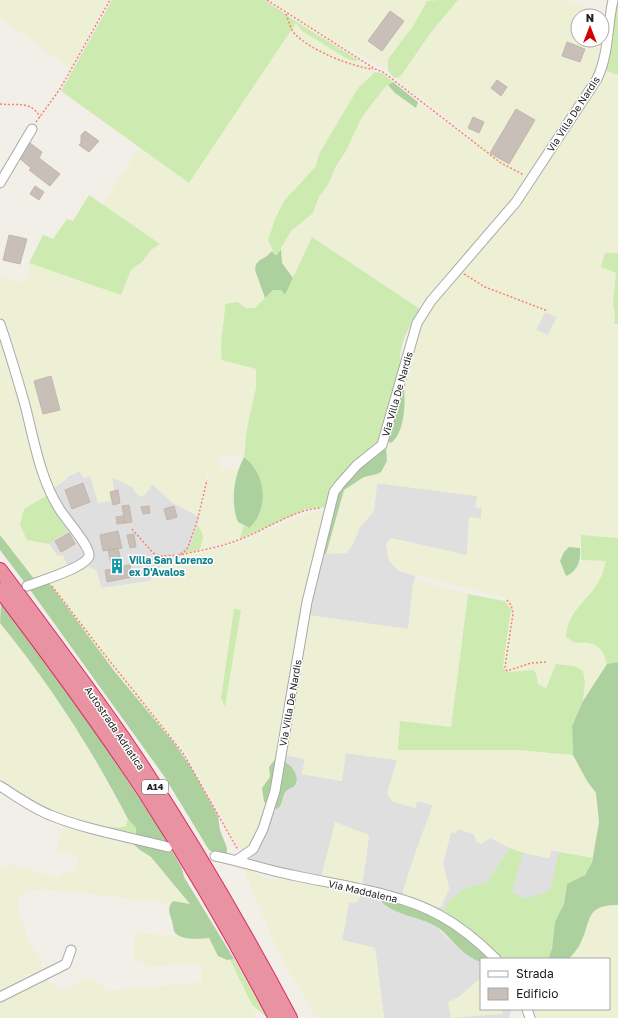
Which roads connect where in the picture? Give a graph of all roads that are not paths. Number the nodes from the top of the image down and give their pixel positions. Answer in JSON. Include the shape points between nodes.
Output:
{"nodes":[{"id":1,"x":613,"y":0,"type":"edge"},
{"id":2,"x":32,"y":129,"type":"road end"},
{"id":3,"x":0,"y":183,"type":"edge"},
{"id":4,"x":0,"y":324,"type":"edge"},
{"id":5,"x":0,"y":570,"type":"edge"},
{"id":6,"x":28,"y":586,"type":"dead end"},
{"id":7,"x":0,"y":590,"type":"edge"},
{"id":8,"x":0,"y":786,"type":"edge"},
{"id":9,"x":168,"y":847,"type":"dead end"},
{"id":10,"x":215,"y":856,"type":"dead end"},
{"id":11,"x":241,"y":857,"type":"junction"},
{"id":12,"x":71,"y":950,"type":"dead end"},
{"id":13,"x":495,"y":958,"type":"edge"},
{"id":14,"x":0,"y":997,"type":"edge"},
{"id":15,"x":276,"y":1018,"type":"edge"},
{"id":16,"x":290,"y":1018,"type":"edge"}],
"edges":[{"from":1,"to":11,"type":"street","name":"Via Villa De Nardis","via":[[608,20],[604,64],[597,79],[516,202],[431,301],[417,323],[382,446],[357,465],[334,492],[308,602],[275,791],[263,829],[253,849]]},
{"from":2,"to":3,"type":"street"},
{"from":4,"to":6,"type":"street","via":[[48,489],[89,552],[88,558],[82,563]]},
{"from":5,"to":16,"type":"highway","name":"Autostrada Adriatica","number":"A14","via":[[87,687],[155,787],[232,913]]},
{"from":7,"to":15,"type":"highway","name":"Autostrada Adriatica","number":"A14","via":[[82,700],[145,793],[224,923]]},
{"from":8,"to":9,"type":"street","via":[[35,808],[69,822]]},
{"from":10,"to":11,"type":"street","name":"Via Maddalena"},
{"from":11,"to":13,"type":"street","name":"Via Maddalena","via":[[284,873],[396,898],[441,916],[481,944]]},
{"from":12,"to":14,"type":"street","via":[[66,964]]}]}
